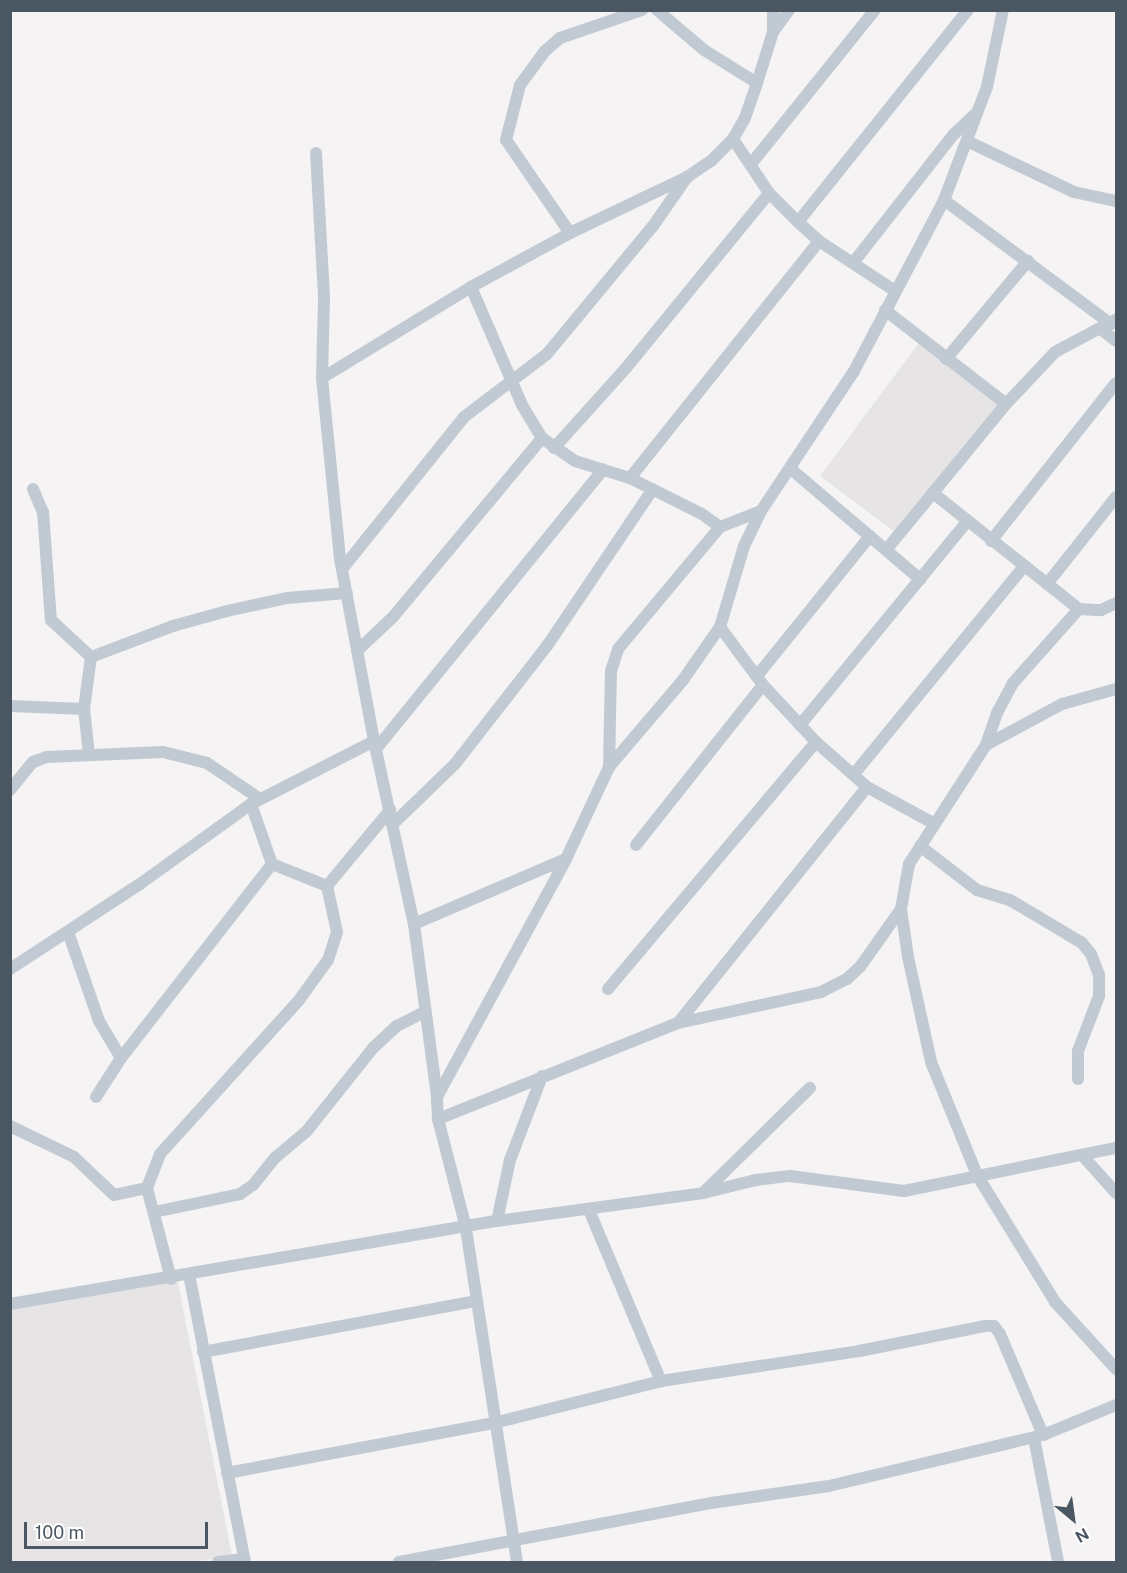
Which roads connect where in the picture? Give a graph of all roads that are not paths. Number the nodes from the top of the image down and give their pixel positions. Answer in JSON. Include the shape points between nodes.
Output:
{"nodes":[{"id":1,"x":642,"y":10,"type":"edge"},
{"id":2,"x":657,"y":10,"type":"edge"},
{"id":3,"x":774,"y":10,"type":"edge"},
{"id":4,"x":789,"y":10,"type":"edge"},
{"id":5,"x":875,"y":10,"type":"edge"},
{"id":6,"x":968,"y":10,"type":"edge"},
{"id":7,"x":1003,"y":10,"type":"edge"},
{"id":8,"x":773,"y":32,"type":"junction"},
{"id":9,"x":757,"y":83,"type":"junction"},
{"id":10,"x":980,"y":110,"type":"junction"},
{"id":11,"x":733,"y":139,"type":"junction"},
{"id":12,"x":967,"y":141,"type":"junction"},
{"id":13,"x":316,"y":153,"type":"dead end"},
{"id":14,"x":751,"y":164,"type":"junction"},
{"id":15,"x":687,"y":177,"type":"junction"},
{"id":16,"x":769,"y":193,"type":"junction"},
{"id":17,"x":944,"y":200,"type":"junction"},
{"id":18,"x":1116,"y":201,"type":"edge"},
{"id":19,"x":798,"y":222,"type":"junction"},
{"id":20,"x":570,"y":233,"type":"junction"},
{"id":21,"x":819,"y":241,"type":"junction"},
{"id":22,"x":1028,"y":261,"type":"junction"},
{"id":23,"x":853,"y":263,"type":"junction"},
{"id":24,"x":471,"y":287,"type":"junction"},
{"id":25,"x":895,"y":291,"type":"junction"},
{"id":26,"x":885,"y":310,"type":"junction"},
{"id":27,"x":1109,"y":324,"type":"edge"},
{"id":28,"x":1116,"y":341,"type":"edge"},
{"id":29,"x":946,"y":359,"type":"junction"},
{"id":30,"x":322,"y":378,"type":"junction"},
{"id":31,"x":512,"y":382,"type":"junction"},
{"id":32,"x":1116,"y":383,"type":"edge"},
{"id":33,"x":1006,"y":404,"type":"junction"},
{"id":34,"x":542,"y":438,"type":"junction"},
{"id":35,"x":555,"y":448,"type":"junction"},
{"id":36,"x":791,"y":469,"type":"junction"},
{"id":37,"x":603,"y":470,"type":"junction"},
{"id":38,"x":630,"y":477,"type":"junction"},
{"id":39,"x":33,"y":489,"type":"dead end"},
{"id":40,"x":653,"y":489,"type":"junction"},
{"id":41,"x":933,"y":493,"type":"junction"},
{"id":42,"x":1116,"y":497,"type":"edge"},
{"id":43,"x":761,"y":511,"type":"junction"},
{"id":44,"x":967,"y":522,"type":"junction"},
{"id":45,"x":720,"y":527,"type":"junction"},
{"id":46,"x":870,"y":536,"type":"junction"},
{"id":47,"x":991,"y":541,"type":"junction"},
{"id":48,"x":886,"y":550,"type":"junction"},
{"id":49,"x":1024,"y":566,"type":"junction"},
{"id":50,"x":343,"y":568,"type":"junction"},
{"id":51,"x":920,"y":579,"type":"junction"},
{"id":52,"x":1047,"y":584,"type":"junction"},
{"id":53,"x":347,"y":593,"type":"junction"},
{"id":54,"x":1116,"y":603,"type":"edge"},
{"id":55,"x":1079,"y":609,"type":"junction"},
{"id":56,"x":720,"y":627,"type":"junction"},
{"id":57,"x":357,"y":651,"type":"junction"},
{"id":58,"x":92,"y":657,"type":"junction"},
{"id":59,"x":760,"y":681,"type":"junction"},
{"id":60,"x":1116,"y":689,"type":"edge"},
{"id":61,"x":10,"y":706,"type":"edge"},
{"id":62,"x":84,"y":709,"type":"junction"},
{"id":63,"x":800,"y":726,"type":"junction"},
{"id":64,"x":816,"y":742,"type":"junction"},
{"id":65,"x":375,"y":745,"type":"junction"},
{"id":66,"x":986,"y":745,"type":"junction"},
{"id":67,"x":89,"y":754,"type":"junction"},
{"id":68,"x":609,"y":767,"type":"junction"},
{"id":69,"x":854,"y":774,"type":"junction"},
{"id":70,"x":867,"y":787,"type":"junction"},
{"id":71,"x":10,"y":790,"type":"edge"},
{"id":72,"x":255,"y":801,"type":"junction"},
{"id":73,"x":390,"y":810,"type":"junction"},
{"id":74,"x":393,"y":824,"type":"junction"},
{"id":75,"x":935,"y":824,"type":"junction"},
{"id":76,"x":636,"y":845,"type":"dead end"},
{"id":77,"x":920,"y":846,"type":"junction"},
{"id":78,"x":566,"y":860,"type":"junction"},
{"id":79,"x":272,"y":864,"type":"junction"},
{"id":80,"x":327,"y":886,"type":"junction"},
{"id":81,"x":901,"y":909,"type":"junction"},
{"id":82,"x":414,"y":924,"type":"junction"},
{"id":83,"x":68,"y":932,"type":"junction"},
{"id":84,"x":10,"y":969,"type":"edge"},
{"id":85,"x":608,"y":989,"type":"dead end"},
{"id":86,"x":425,"y":1012,"type":"junction"},
{"id":87,"x":678,"y":1023,"type":"junction"},
{"id":88,"x":121,"y":1058,"type":"junction"},
{"id":89,"x":542,"y":1076,"type":"junction"},
{"id":90,"x":1078,"y":1079,"type":"dead end"},
{"id":91,"x":810,"y":1088,"type":"dead end"},
{"id":92,"x":96,"y":1097,"type":"dead end"},
{"id":93,"x":437,"y":1097,"type":"junction"},
{"id":94,"x":438,"y":1119,"type":"junction"},
{"id":95,"x":10,"y":1126,"type":"edge"},
{"id":96,"x":1116,"y":1148,"type":"edge"},
{"id":97,"x":1082,"y":1155,"type":"junction"},
{"id":98,"x":977,"y":1175,"type":"junction"},
{"id":99,"x":147,"y":1188,"type":"junction"},
{"id":100,"x":703,"y":1193,"type":"junction"},
{"id":101,"x":1116,"y":1193,"type":"edge"},
{"id":102,"x":589,"y":1209,"type":"junction"},
{"id":103,"x":154,"y":1212,"type":"junction"},
{"id":104,"x":497,"y":1221,"type":"junction"},
{"id":105,"x":466,"y":1228,"type":"junction"},
{"id":106,"x":189,"y":1274,"type":"junction"},
{"id":107,"x":171,"y":1279,"type":"junction"},
{"id":108,"x":476,"y":1301,"type":"junction"},
{"id":109,"x":10,"y":1304,"type":"edge"},
{"id":110,"x":203,"y":1352,"type":"junction"},
{"id":111,"x":1116,"y":1369,"type":"edge"},
{"id":112,"x":661,"y":1381,"type":"junction"},
{"id":113,"x":1116,"y":1405,"type":"edge"},
{"id":114,"x":494,"y":1423,"type":"junction"},
{"id":115,"x":1039,"y":1436,"type":"junction"},
{"id":116,"x":227,"y":1473,"type":"junction"},
{"id":117,"x":514,"y":1542,"type":"junction"},
{"id":118,"x":245,"y":1561,"type":"edge"},
{"id":119,"x":218,"y":1563,"type":"edge"},
{"id":120,"x":399,"y":1563,"type":"edge"},
{"id":121,"x":517,"y":1563,"type":"edge"},
{"id":122,"x":1058,"y":1563,"type":"edge"}],
"edges":[{"from":1,"to":20,"type":"street","via":[[560,38],[520,85],[506,140]]},
{"from":2,"to":9,"type":"street","via":[[704,50]]},
{"from":3,"to":8,"type":"street"},
{"from":4,"to":8,"type":"street"},
{"from":5,"to":14,"type":"street"},
{"from":6,"to":19,"type":"street"},
{"from":7,"to":10,"type":"street"},
{"from":8,"to":9,"type":"street"},
{"from":9,"to":11,"type":"street"},
{"from":10,"to":12,"type":"street"},
{"from":10,"to":23,"type":"street","via":[[953,135]]},
{"from":11,"to":14,"type":"street"},
{"from":11,"to":15,"type":"street"},
{"from":12,"to":17,"type":"street"},
{"from":12,"to":18,"type":"street","via":[[1074,192]]},
{"from":13,"to":30,"type":"street","via":[[324,298]]},
{"from":14,"to":16,"type":"street"},
{"from":15,"to":20,"type":"street"},
{"from":15,"to":31,"type":"street","via":[[584,311],[547,354]]},
{"from":16,"to":19,"type":"street"},
{"from":16,"to":35,"type":"street"},
{"from":17,"to":22,"type":"street"},
{"from":17,"to":25,"type":"street"},
{"from":19,"to":21,"type":"street"},
{"from":20,"to":24,"type":"street"},
{"from":21,"to":23,"type":"street"},
{"from":21,"to":38,"type":"street"},
{"from":22,"to":27,"type":"street"},
{"from":22,"to":29,"type":"street"},
{"from":23,"to":25,"type":"street"},
{"from":24,"to":30,"type":"street"},
{"from":24,"to":31,"type":"street"},
{"from":25,"to":26,"type":"street"},
{"from":26,"to":29,"type":"street"},
{"from":26,"to":36,"type":"street","via":[[854,371]]},
{"from":27,"to":28,"type":"street"},
{"from":27,"to":33,"type":"street","via":[[1055,352]]},
{"from":29,"to":33,"type":"street"},
{"from":30,"to":50,"type":"street"},
{"from":31,"to":34,"type":"street"},
{"from":31,"to":50,"type":"street","via":[[464,417]]},
{"from":32,"to":47,"type":"street"},
{"from":33,"to":41,"type":"street"},
{"from":34,"to":35,"type":"street"},
{"from":34,"to":57,"type":"street","via":[[393,617]]},
{"from":35,"to":37,"type":"street","via":[[575,461]]},
{"from":36,"to":43,"type":"street"},
{"from":36,"to":46,"type":"street"},
{"from":37,"to":38,"type":"street"},
{"from":37,"to":65,"type":"street"},
{"from":38,"to":40,"type":"street"},
{"from":39,"to":58,"type":"street","via":[[43,512],[51,620]]},
{"from":40,"to":45,"type":"street"},
{"from":40,"to":74,"type":"street","via":[[547,646],[455,764]]},
{"from":41,"to":44,"type":"street"},
{"from":41,"to":48,"type":"street"},
{"from":42,"to":52,"type":"street"},
{"from":43,"to":45,"type":"street"},
{"from":43,"to":56,"type":"street","via":[[744,546]]},
{"from":44,"to":47,"type":"street"},
{"from":44,"to":51,"type":"street"},
{"from":45,"to":68,"type":"street","via":[[618,649],[611,671]]},
{"from":46,"to":48,"type":"street"},
{"from":46,"to":59,"type":"street"},
{"from":47,"to":49,"type":"street"},
{"from":48,"to":51,"type":"street"},
{"from":49,"to":52,"type":"street"},
{"from":49,"to":69,"type":"street"},
{"from":50,"to":53,"type":"street"},
{"from":51,"to":63,"type":"street"},
{"from":52,"to":55,"type":"street"},
{"from":53,"to":57,"type":"street"},
{"from":53,"to":58,"type":"street","via":[[287,597],[227,611],[173,626]]},
{"from":54,"to":55,"type":"street","via":[[1101,610]]},
{"from":55,"to":66,"type":"street","via":[[1012,683]]},
{"from":56,"to":59,"type":"street"},
{"from":56,"to":68,"type":"street","via":[[683,680]]},
{"from":57,"to":65,"type":"street"},
{"from":58,"to":62,"type":"street"},
{"from":59,"to":63,"type":"street"},
{"from":59,"to":76,"type":"street"},
{"from":60,"to":66,"type":"street","via":[[1062,704]]},
{"from":61,"to":62,"type":"street"},
{"from":62,"to":67,"type":"street"},
{"from":63,"to":64,"type":"street"},
{"from":64,"to":69,"type":"street"},
{"from":64,"to":85,"type":"street"},
{"from":65,"to":72,"type":"street"},
{"from":65,"to":73,"type":"street"},
{"from":66,"to":75,"type":"street"},
{"from":67,"to":71,"type":"street","via":[[47,756],[33,762]]},
{"from":67,"to":72,"type":"street","via":[[163,752],[207,763]]},
{"from":68,"to":78,"type":"street"},
{"from":69,"to":70,"type":"street"},
{"from":70,"to":75,"type":"street"},
{"from":70,"to":87,"type":"street"},
{"from":72,"to":79,"type":"street"},
{"from":72,"to":83,"type":"street"},
{"from":73,"to":74,"type":"street"},
{"from":73,"to":80,"type":"street"},
{"from":74,"to":82,"type":"street"},
{"from":75,"to":77,"type":"street"},
{"from":77,"to":81,"type":"street","via":[[909,864]]},
{"from":77,"to":90,"type":"street","via":[[977,890],[1010,900],[1082,943],[1091,954],[1099,975],[1099,996],[1078,1051]]},
{"from":78,"to":82,"type":"street"},
{"from":78,"to":93,"type":"street"},
{"from":79,"to":80,"type":"street"},
{"from":79,"to":88,"type":"street"},
{"from":80,"to":99,"type":"street","via":[[337,932],[328,960],[299,1000],[160,1154]]},
{"from":81,"to":87,"type":"street","via":[[847,979],[821,992]]},
{"from":81,"to":98,"type":"street","via":[[931,1062]]},
{"from":82,"to":86,"type":"street"},
{"from":83,"to":84,"type":"street"},
{"from":83,"to":88,"type":"street","via":[[99,1021]]},
{"from":86,"to":93,"type":"street"},
{"from":86,"to":103,"type":"street","via":[[397,1026],[373,1048],[306,1132],[276,1157],[253,1185],[240,1194]]},
{"from":87,"to":89,"type":"street"},
{"from":88,"to":92,"type":"street"},
{"from":89,"to":94,"type":"street"},
{"from":89,"to":104,"type":"street","via":[[510,1160]]},
{"from":91,"to":100,"type":"street"},
{"from":93,"to":94,"type":"street"},
{"from":94,"to":105,"type":"street"},
{"from":95,"to":99,"type":"street","via":[[74,1157],[114,1195]]},
{"from":96,"to":97,"type":"street"},
{"from":97,"to":98,"type":"street"},
{"from":97,"to":101,"type":"street"},
{"from":98,"to":100,"type":"street","via":[[904,1191],[790,1176]]},
{"from":98,"to":111,"type":"street","via":[[1055,1302]]},
{"from":99,"to":103,"type":"street"},
{"from":100,"to":102,"type":"street"},
{"from":102,"to":104,"type":"street"},
{"from":102,"to":112,"type":"street"},
{"from":103,"to":107,"type":"street"},
{"from":104,"to":105,"type":"street"},
{"from":105,"to":106,"type":"street"},
{"from":105,"to":108,"type":"street"},
{"from":106,"to":107,"type":"street"},
{"from":106,"to":110,"type":"street"},
{"from":107,"to":109,"type":"street"},
{"from":108,"to":110,"type":"street"},
{"from":108,"to":114,"type":"street"},
{"from":110,"to":116,"type":"street"},
{"from":112,"to":114,"type":"street"},
{"from":112,"to":115,"type":"street","via":[[994,1326]]},
{"from":113,"to":115,"type":"street"},
{"from":114,"to":116,"type":"street"},
{"from":114,"to":117,"type":"street"},
{"from":115,"to":117,"type":"street","via":[[828,1486],[711,1503]]},
{"from":115,"to":122,"type":"street"},
{"from":116,"to":118,"type":"street"},
{"from":117,"to":120,"type":"street"},
{"from":117,"to":121,"type":"street"},
{"from":118,"to":119,"type":"street"}]}
